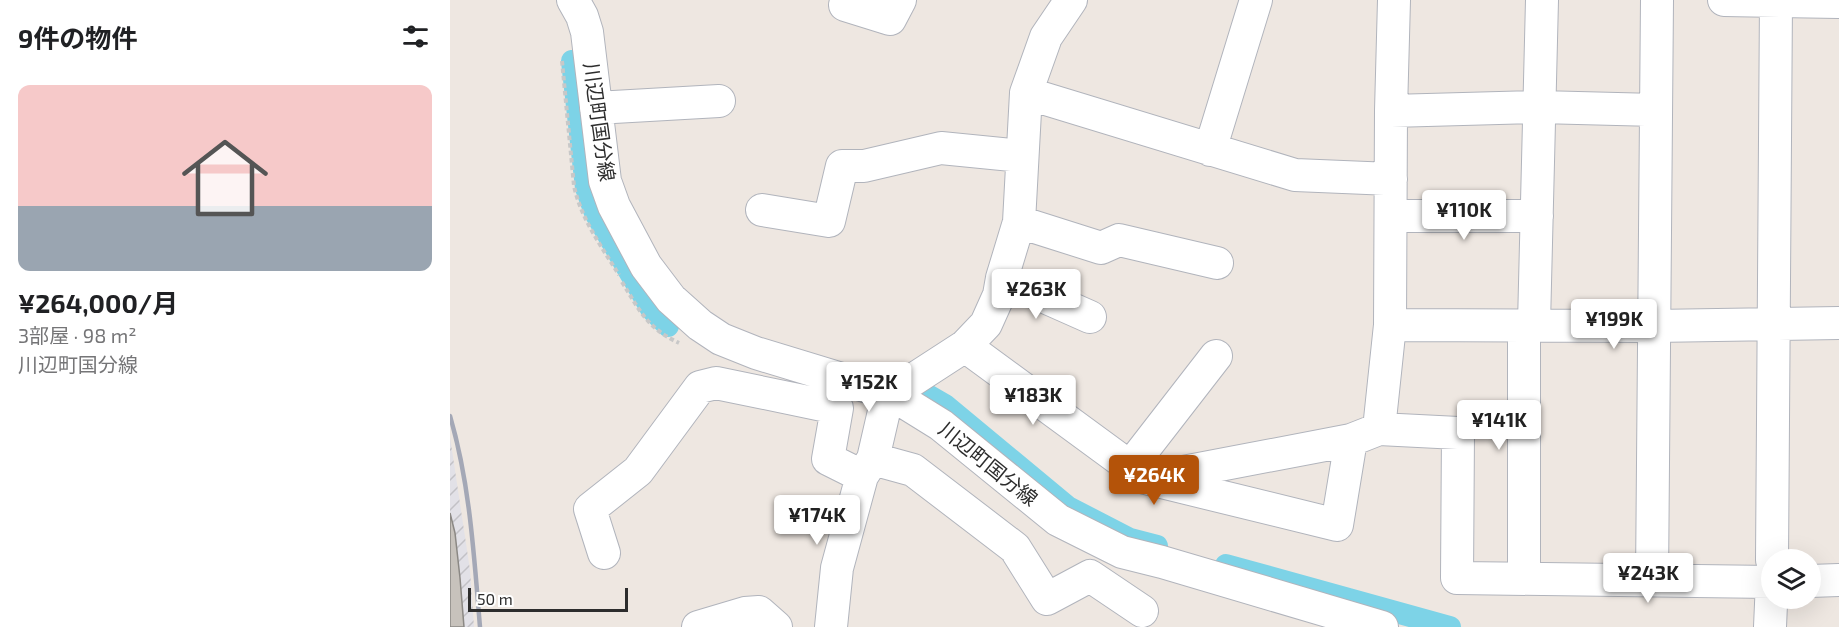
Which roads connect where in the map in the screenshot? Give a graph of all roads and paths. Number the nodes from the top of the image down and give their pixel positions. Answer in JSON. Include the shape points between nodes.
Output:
{"nodes":[{"id":1,"x":573,"y":0,"type":"edge"},
{"id":2,"x":900,"y":0,"type":"edge"},
{"id":3,"x":1071,"y":0,"type":"edge"},
{"id":4,"x":1256,"y":0,"type":"edge"},
{"id":5,"x":1395,"y":0,"type":"edge"},
{"id":6,"x":1542,"y":0,"type":"edge"},
{"id":7,"x":1657,"y":0,"type":"edge"},
{"id":8,"x":1724,"y":0,"type":"edge"},
{"id":9,"x":1776,"y":0,"type":"edge"},
{"id":10,"x":1839,"y":2,"type":"edge"},
{"id":11,"x":845,"y":5,"type":"dead end"},
{"id":12,"x":1026,"y":93,"type":"junction"},
{"id":13,"x":719,"y":101,"type":"dead end"},
{"id":14,"x":1539,"y":107,"type":"junction"},
{"id":15,"x":596,"y":108,"type":"junction"},
{"id":16,"x":1656,"y":110,"type":"junction"},
{"id":17,"x":1391,"y":111,"type":"junction"},
{"id":18,"x":1210,"y":150,"type":"junction"},
{"id":19,"x":1022,"y":156,"type":"junction"},
{"id":20,"x":1391,"y":178,"type":"junction"},
{"id":21,"x":762,"y":210,"type":"dead end"},
{"id":22,"x":1391,"y":216,"type":"junction"},
{"id":23,"x":1537,"y":216,"type":"junction"},
{"id":24,"x":1019,"y":222,"type":"junction"},
{"id":25,"x":1217,"y":263,"type":"dead end"},
{"id":26,"x":1002,"y":278,"type":"junction"},
{"id":27,"x":1090,"y":317,"type":"dead end"},
{"id":28,"x":1774,"y":323,"type":"junction"},
{"id":29,"x":1839,"y":323,"type":"edge"},
{"id":30,"x":1390,"y":325,"type":"junction"},
{"id":31,"x":1529,"y":325,"type":"junction"},
{"id":32,"x":1654,"y":326,"type":"junction"},
{"id":33,"x":965,"y":346,"type":"junction"},
{"id":34,"x":1216,"y":356,"type":"dead end"},
{"id":35,"x":891,"y":394,"type":"junction"},
{"id":36,"x":1365,"y":435,"type":"junction"},
{"id":37,"x":868,"y":467,"type":"junction"},
{"id":38,"x":1139,"y":473,"type":"junction"},
{"id":39,"x":1772,"y":549,"type":"edge"},
{"id":40,"x":604,"y":553,"type":"dead end"},
{"id":41,"x":1162,"y":562,"type":"junction"},
{"id":42,"x":1524,"y":577,"type":"junction"},
{"id":43,"x":1652,"y":580,"type":"junction"},
{"id":44,"x":1839,"y":580,"type":"edge"},
{"id":45,"x":1761,"y":581,"type":"edge"},
{"id":46,"x":1821,"y":581,"type":"edge"},
{"id":47,"x":1771,"y":609,"type":"edge"},
{"id":48,"x":1137,"y":619,"type":"edge"},
{"id":49,"x":698,"y":627,"type":"edge"},
{"id":50,"x":776,"y":627,"type":"edge"},
{"id":51,"x":831,"y":627,"type":"edge"},
{"id":52,"x":1382,"y":627,"type":"edge"},
{"id":53,"x":1770,"y":627,"type":"edge"}],
"edges":[{"from":1,"to":15,"type":"street","name":"川辺町国分線","via":[[587,32]]},
{"from":2,"to":11,"type":"street","via":[[890,20]]},
{"from":3,"to":12,"type":"street","via":[[1046,37]]},
{"from":4,"to":18,"type":"street"},
{"from":5,"to":17,"type":"street"},
{"from":6,"to":14,"type":"street"},
{"from":7,"to":16,"type":"street"},
{"from":8,"to":9,"type":"street"},
{"from":9,"to":10,"type":"street"},
{"from":9,"to":28,"type":"street"},
{"from":12,"to":18,"type":"street"},
{"from":12,"to":19,"type":"street"},
{"from":13,"to":15,"type":"street"},
{"from":14,"to":16,"type":"street"},
{"from":14,"to":17,"type":"street"},
{"from":14,"to":23,"type":"street"},
{"from":15,"to":35,"type":"street","name":"川辺町国分線","via":[[605,181],[614,206],[646,266],[671,299],[721,339]]},
{"from":16,"to":32,"type":"street"},
{"from":17,"to":20,"type":"street"},
{"from":18,"to":20,"type":"street","via":[[1295,175]]},
{"from":19,"to":21,"type":"street","via":[[941,148],[864,166],[842,165],[829,220]]},
{"from":19,"to":24,"type":"street"},
{"from":20,"to":22,"type":"street"},
{"from":22,"to":23,"type":"street"},
{"from":22,"to":30,"type":"street"},
{"from":23,"to":31,"type":"street"},
{"from":24,"to":25,"type":"street","via":[[1101,248],[1119,240]]},
{"from":24,"to":26,"type":"street"},
{"from":26,"to":27,"type":"street"},
{"from":26,"to":33,"type":"street","via":[[986,324]]},
{"from":28,"to":29,"type":"street"},
{"from":28,"to":32,"type":"street"},
{"from":28,"to":39,"type":"street"},
{"from":30,"to":31,"type":"street"},
{"from":30,"to":36,"type":"street"},
{"from":31,"to":32,"type":"street"},
{"from":31,"to":42,"type":"street"},
{"from":32,"to":43,"type":"street"},
{"from":33,"to":35,"type":"street"},
{"from":33,"to":38,"type":"street"},
{"from":34,"to":38,"type":"street"},
{"from":35,"to":37,"type":"street"},
{"from":35,"to":41,"type":"street","name":"川辺町国分線","via":[[941,425],[1058,520],[1122,552]]},
{"from":36,"to":38,"type":"street"},
{"from":36,"to":38,"type":"street","via":[[1337,525]]},
{"from":36,"to":42,"type":"street","via":[[1458,433],[1457,578]]},
{"from":37,"to":40,"type":"street","via":[[828,459],[837,408],[716,382],[700,387],[638,471],[590,509]]},
{"from":37,"to":48,"type":"street","via":[[913,470],[1015,548],[1047,599],[1090,576]]},
{"from":37,"to":51,"type":"street","via":[[837,568]]},
{"from":41,"to":48,"type":"street"},
{"from":41,"to":52,"type":"street","name":"川辺町国分線"},
{"from":42,"to":43,"type":"street"},
{"from":43,"to":45,"type":"street"},
{"from":44,"to":46,"type":"street"},
{"from":47,"to":53,"type":"street"},
{"from":49,"to":50,"type":"street","via":[[759,612]]}]}
